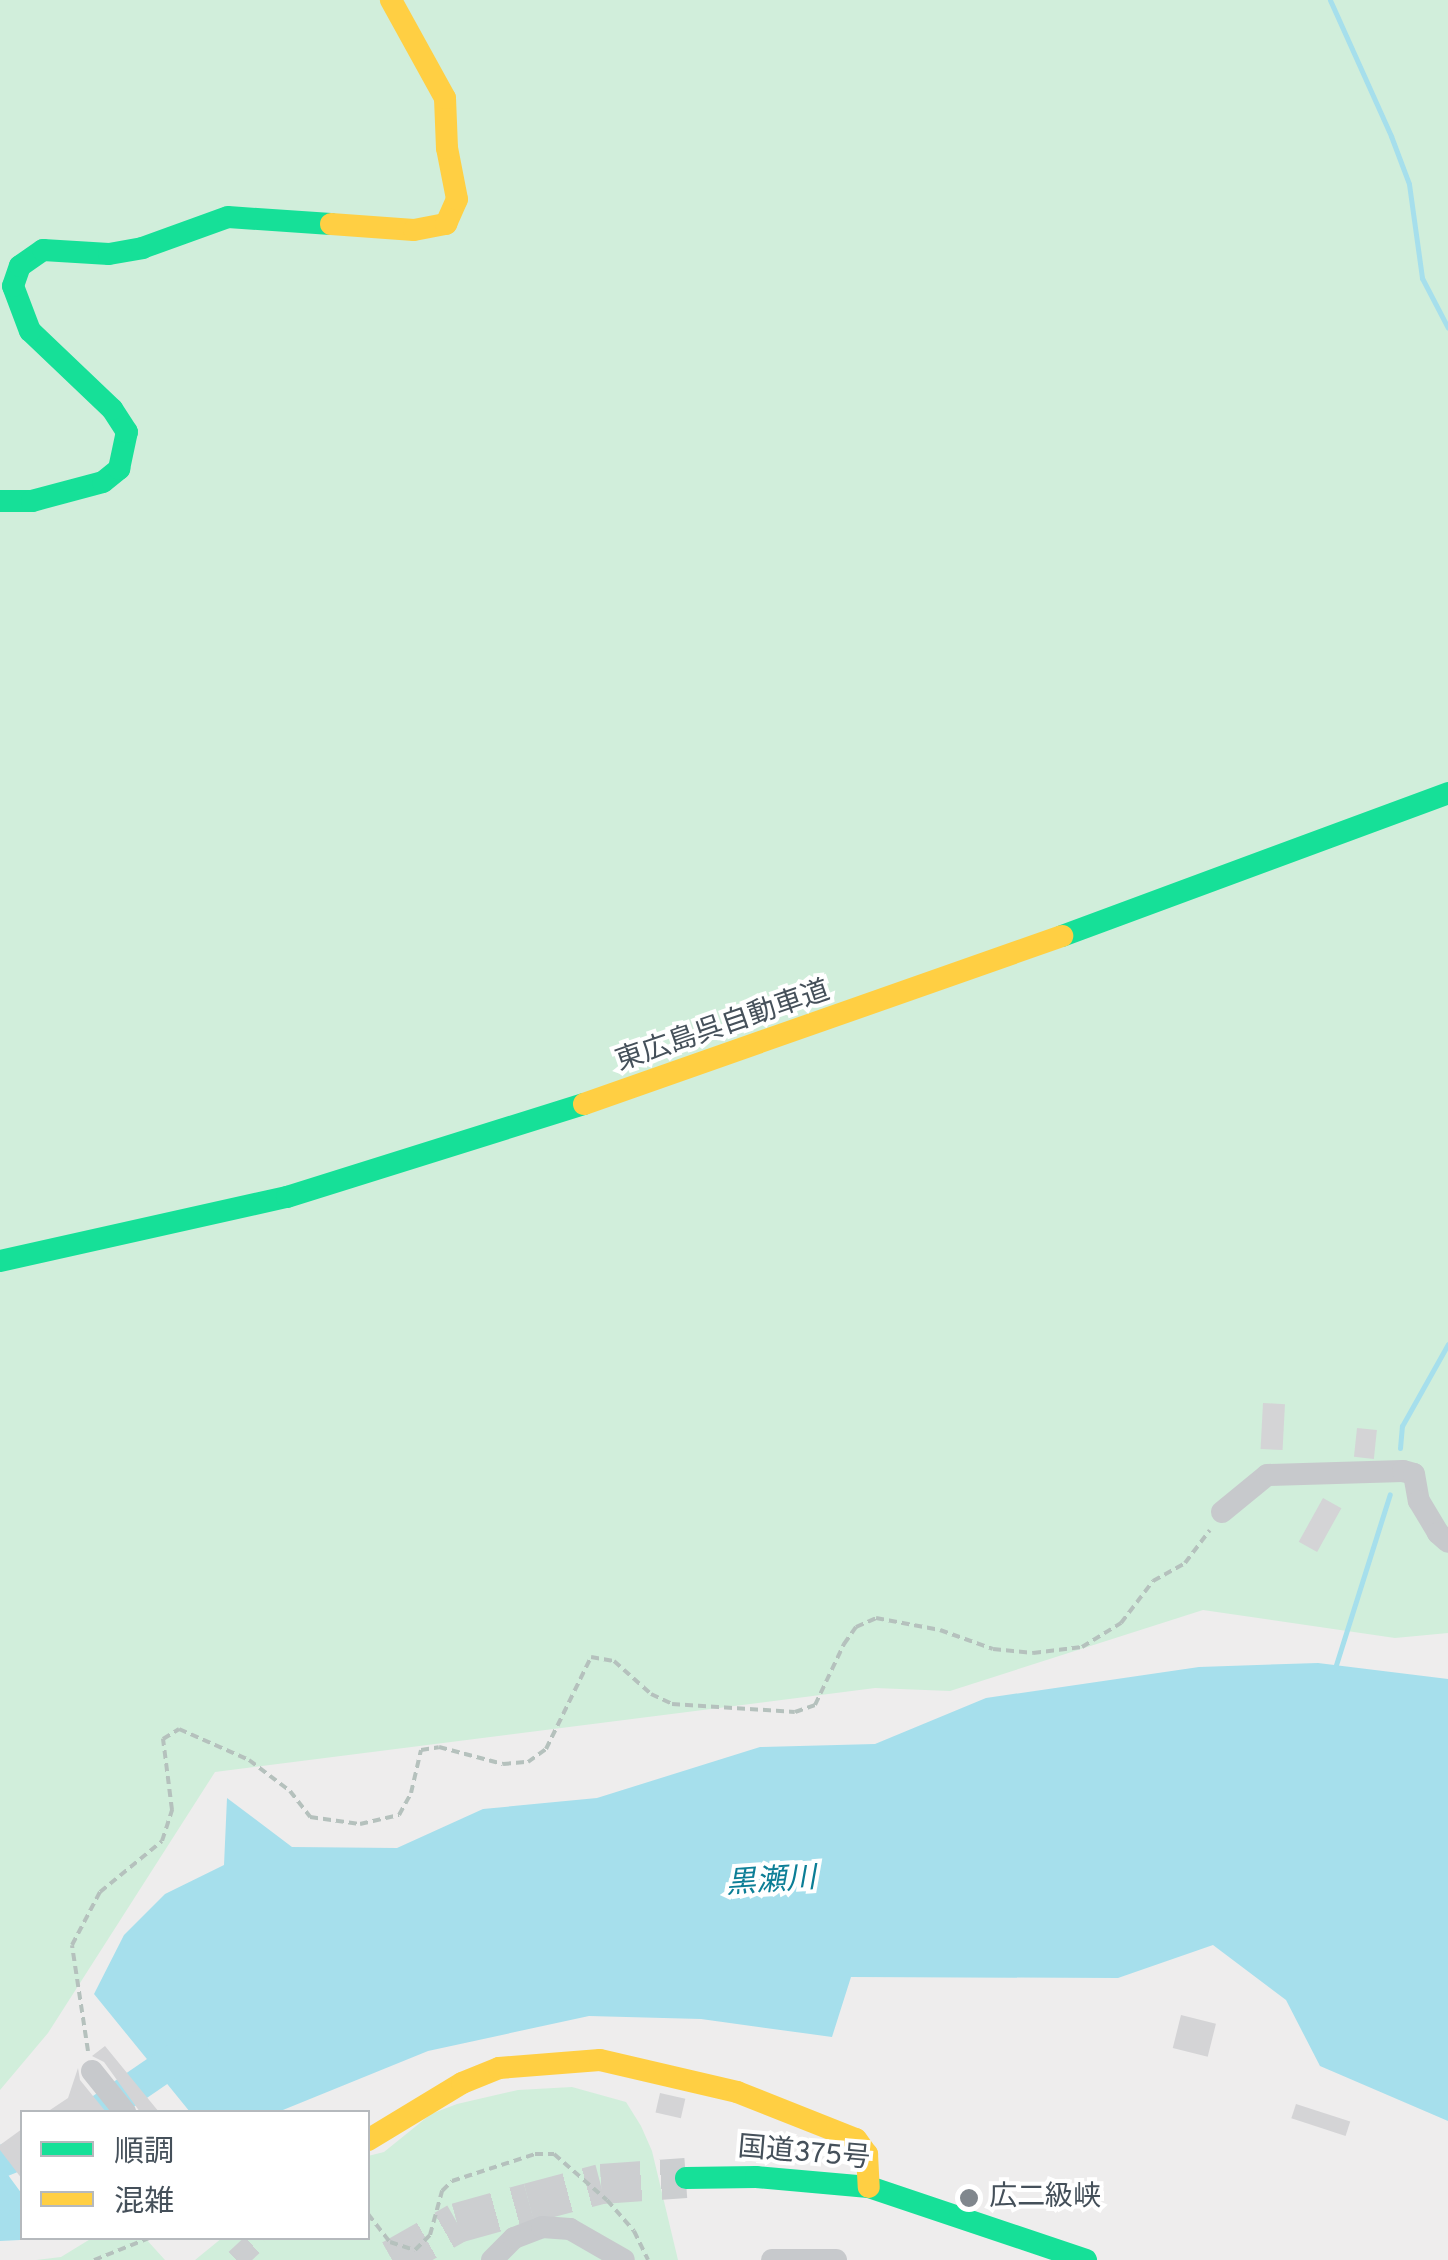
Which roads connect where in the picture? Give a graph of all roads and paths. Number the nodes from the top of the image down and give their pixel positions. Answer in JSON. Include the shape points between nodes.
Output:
{"nodes":[{"id":1,"x":391,"y":0,"type":"edge"},
{"id":2,"x":0,"y":501,"type":"edge"},
{"id":3,"x":1448,"y":793,"type":"edge"},
{"id":4,"x":0,"y":1260,"type":"edge"},
{"id":5,"x":1222,"y":1512,"type":"joint"},
{"id":6,"x":1448,"y":1542,"type":"edge"},
{"id":7,"x":92,"y":2071,"type":"joint"},
{"id":8,"x":123,"y":2110,"type":"edge"},
{"id":9,"x":370,"y":2139,"type":"edge"},
{"id":10,"x":686,"y":2178,"type":"tunnel mouth"},
{"id":11,"x":869,"y":2186,"type":"junction"},
{"id":12,"x":370,"y":2217,"type":"edge"},
{"id":13,"x":143,"y":2240,"type":"edge"},
{"id":14,"x":94,"y":2260,"type":"edge"},
{"id":15,"x":492,"y":2260,"type":"edge"},
{"id":16,"x":624,"y":2260,"type":"edge"},
{"id":17,"x":648,"y":2260,"type":"edge"},
{"id":18,"x":772,"y":2260,"type":"edge"},
{"id":19,"x":836,"y":2260,"type":"edge"},
{"id":20,"x":1086,"y":2260,"type":"edge"}],
"edges":[{"from":1,"to":2,"type":"main road","via":[[445,98],[456,200],[446,224],[414,230],[228,217],[109,254],[43,250],[20,266],[13,286],[20,314],[127,432],[118,469],[103,482],[32,501]]},
{"from":3,"to":4,"type":"main road","name":"東広島呉自動車道","via":[[649,1085],[288,1197]]},
{"from":5,"to":6,"type":"street","via":[[1268,1476],[1403,1471],[1414,1474],[1419,1501]]},
{"from":5,"to":7,"type":"path","via":[[1185,1563],[1153,1581],[1121,1623],[1082,1647],[993,1650],[940,1630],[876,1618],[856,1627],[815,1704],[796,1712],[672,1704],[614,1662],[592,1658],[546,1750],[528,1762],[503,1764],[439,1747],[421,1750],[399,1814],[360,1824],[310,1817],[250,1760],[179,1729],[163,1739],[172,1810],[162,1841],[100,1892],[72,1944]]},
{"from":7,"to":8,"type":"street"},
{"from":9,"to":11,"type":"main road","via":[[499,2068],[600,2060],[736,2092],[856,2139],[867,2154]]},
{"from":10,"to":11,"type":"main road","name":"国道375号"},
{"from":11,"to":20,"type":"main road","name":"国道375号"},
{"from":12,"to":17,"type":"path","via":[[390,2242],[416,2250],[430,2235],[442,2192],[452,2181],[554,2154],[616,2210]]},
{"from":13,"to":14,"type":"path"},
{"from":15,"to":16,"type":"street","via":[[514,2238],[542,2226],[570,2228]]},
{"from":18,"to":19,"type":"street"}]}
